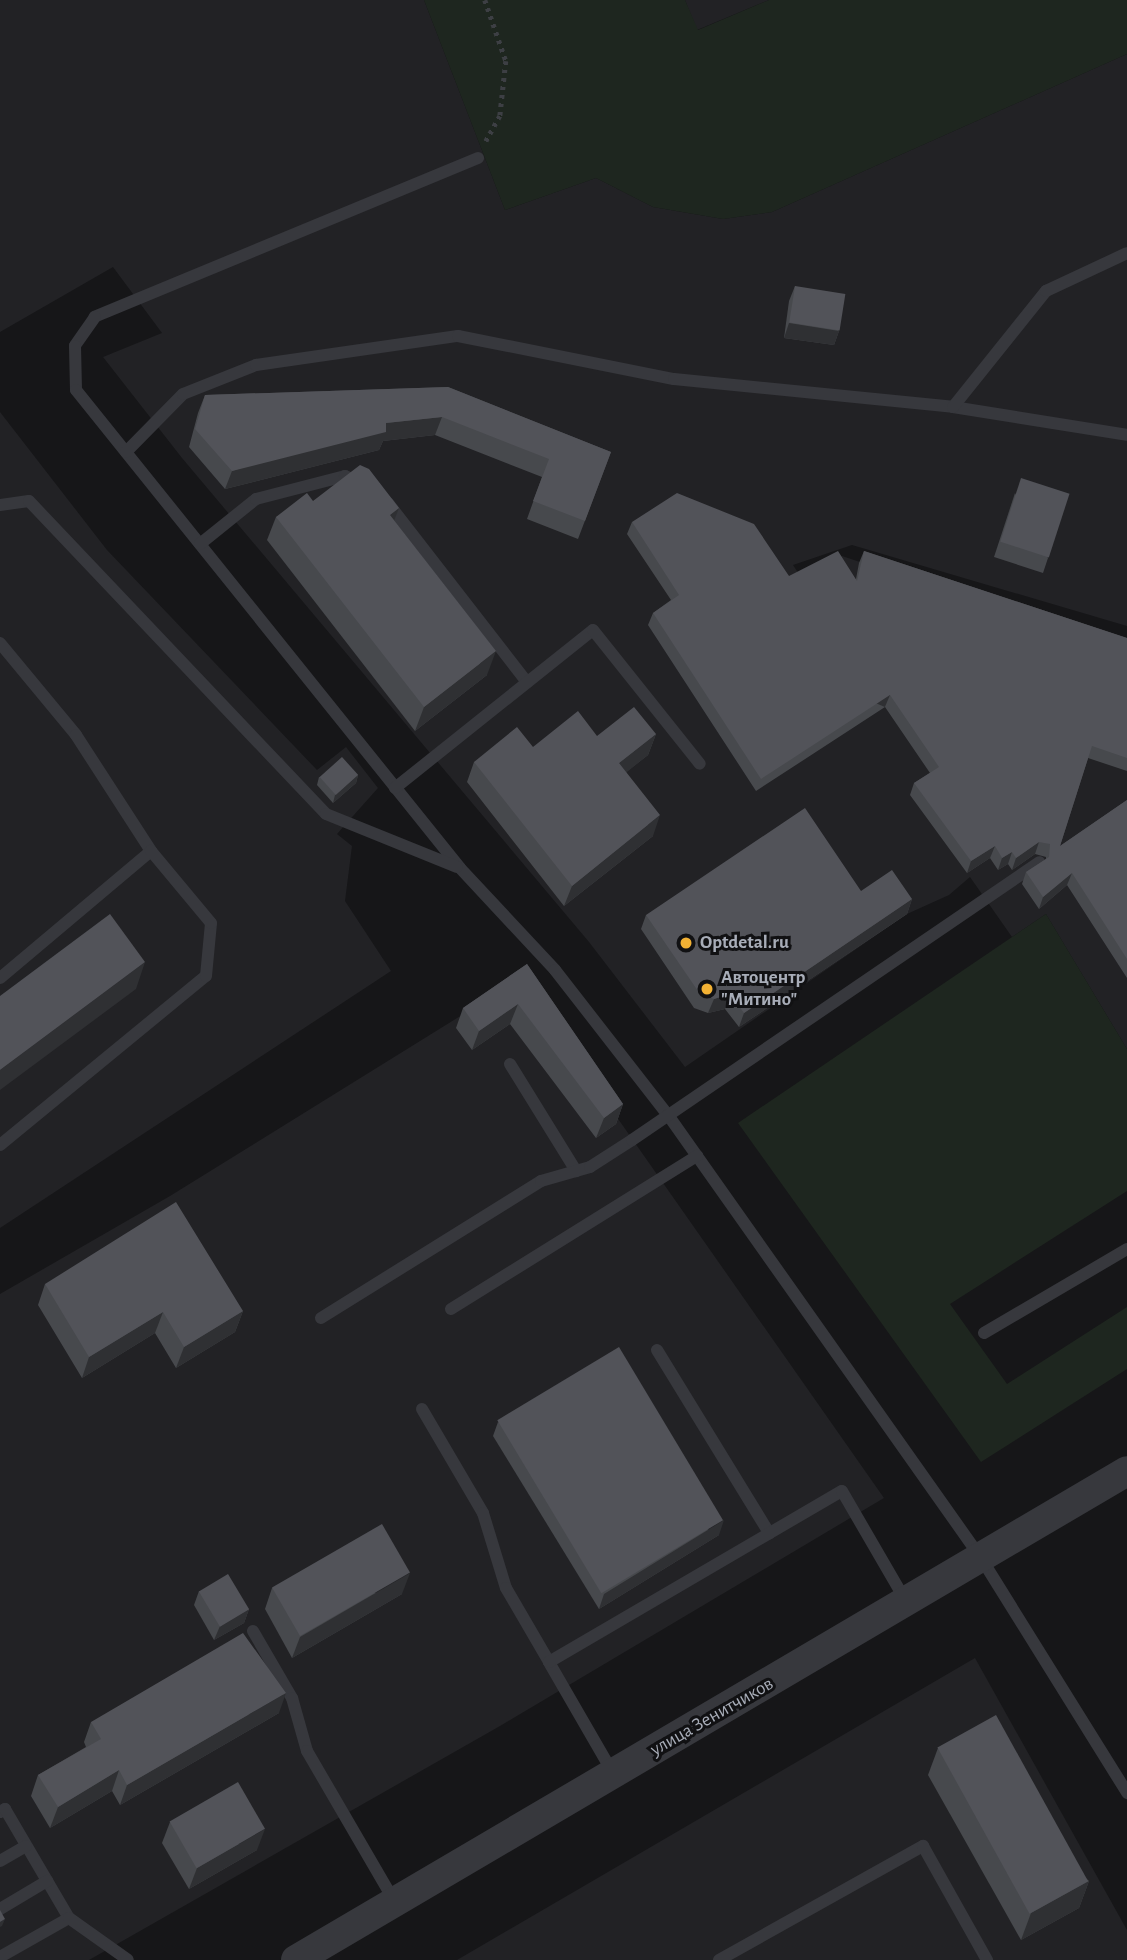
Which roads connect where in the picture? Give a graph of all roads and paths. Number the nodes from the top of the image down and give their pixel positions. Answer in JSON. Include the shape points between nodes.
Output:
{"nodes":[{"id":1,"x":485,"y":0,"type":"edge"},
{"id":2,"x":478,"y":158,"type":"joint"},
{"id":3,"x":1127,"y":253,"type":"edge"},
{"id":4,"x":953,"y":407,"type":"junction"},
{"id":5,"x":1127,"y":435,"type":"edge"},
{"id":6,"x":126,"y":452,"type":"junction"},
{"id":7,"x":0,"y":505,"type":"edge"},
{"id":8,"x":200,"y":544,"type":"junction"},
{"id":9,"x":0,"y":643,"type":"edge"},
{"id":10,"x":527,"y":682,"type":"junction"},
{"id":11,"x":700,"y":764,"type":"dead end"},
{"id":12,"x":395,"y":788,"type":"junction"},
{"id":13,"x":151,"y":851,"type":"junction"},
{"id":14,"x":1039,"y":862,"type":"edge"},
{"id":15,"x":460,"y":868,"type":"junction"},
{"id":16,"x":0,"y":978,"type":"edge"},
{"id":17,"x":510,"y":1064,"type":"dead end"},
{"id":18,"x":668,"y":1115,"type":"junction"},
{"id":19,"x":0,"y":1145,"type":"edge"},
{"id":20,"x":697,"y":1156,"type":"junction"},
{"id":21,"x":576,"y":1171,"type":"junction"},
{"id":22,"x":1127,"y":1249,"type":"edge"},
{"id":23,"x":451,"y":1309,"type":"dead end"},
{"id":24,"x":321,"y":1318,"type":"dead end"},
{"id":25,"x":984,"y":1333,"type":"dead end"},
{"id":26,"x":657,"y":1350,"type":"dead end"},
{"id":27,"x":422,"y":1409,"type":"dead end"},
{"id":28,"x":1122,"y":1479,"type":"edge"},
{"id":29,"x":769,"y":1533,"type":"junction"},
{"id":30,"x":981,"y":1558,"type":"junction"},
{"id":31,"x":908,"y":1603,"type":"junction"},
{"id":32,"x":253,"y":1631,"type":"dead end"},
{"id":33,"x":549,"y":1662,"type":"junction"},
{"id":34,"x":614,"y":1774,"type":"junction"},
{"id":35,"x":1127,"y":1793,"type":"edge"},
{"id":36,"x":0,"y":1812,"type":"edge"},
{"id":37,"x":26,"y":1846,"type":"junction"},
{"id":38,"x":0,"y":1861,"type":"edge"},
{"id":39,"x":47,"y":1881,"type":"junction"},
{"id":40,"x":396,"y":1902,"type":"junction"},
{"id":41,"x":0,"y":1909,"type":"edge"},
{"id":42,"x":69,"y":1918,"type":"junction"},
{"id":43,"x":0,"y":1957,"type":"edge"},
{"id":44,"x":128,"y":1960,"type":"edge"},
{"id":45,"x":296,"y":1960,"type":"edge"},
{"id":46,"x":719,"y":1960,"type":"edge"},
{"id":47,"x":987,"y":1960,"type":"edge"}],
"edges":[{"from":1,"to":2,"type":"path","via":[[506,61],[500,116]]},
{"from":2,"to":6,"type":"lane","via":[[95,317],[75,346],[76,390]]},
{"from":3,"to":4,"type":"lane","via":[[1046,292]]},
{"from":4,"to":5,"type":"lane"},
{"from":4,"to":6,"type":"lane","via":[[674,379],[458,336],[256,365],[183,394]]},
{"from":6,"to":8,"type":"lane"},
{"from":7,"to":15,"type":"lane","via":[[29,501],[326,814]]},
{"from":8,"to":10,"type":"lane","via":[[256,499],[345,476],[378,490]]},
{"from":8,"to":12,"type":"lane"},
{"from":9,"to":13,"type":"lane","via":[[76,735]]},
{"from":10,"to":11,"type":"lane","via":[[593,630]]},
{"from":10,"to":12,"type":"lane"},
{"from":12,"to":15,"type":"lane"},
{"from":13,"to":16,"type":"lane"},
{"from":13,"to":19,"type":"lane","via":[[211,923],[206,976]]},
{"from":14,"to":18,"type":"lane"},
{"from":15,"to":18,"type":"lane","via":[[555,970]]},
{"from":17,"to":21,"type":"lane"},
{"from":18,"to":20,"type":"lane"},
{"from":18,"to":21,"type":"lane","via":[[590,1167]]},
{"from":20,"to":23,"type":"lane"},
{"from":20,"to":30,"type":"lane"},
{"from":21,"to":24,"type":"lane","via":[[541,1181]]},
{"from":22,"to":25,"type":"lane"},
{"from":26,"to":29,"type":"lane"},
{"from":27,"to":33,"type":"lane","via":[[483,1513],[506,1588]]},
{"from":28,"to":30,"type":"street","name":"улица Зенитчиков"},
{"from":29,"to":31,"type":"lane","via":[[842,1490]]},
{"from":29,"to":33,"type":"lane"},
{"from":30,"to":31,"type":"street","name":"улица Зенитчиков"},
{"from":30,"to":35,"type":"lane"},
{"from":31,"to":34,"type":"street","name":"улица Зенитчиков"},
{"from":32,"to":40,"type":"lane","via":[[292,1698],[307,1751]]},
{"from":33,"to":34,"type":"lane"},
{"from":34,"to":40,"type":"street","name":"улица Зенитчиков"},
{"from":36,"to":37,"type":"lane","via":[[5,1809]]},
{"from":37,"to":38,"type":"lane"},
{"from":37,"to":39,"type":"lane"},
{"from":39,"to":41,"type":"lane"},
{"from":39,"to":42,"type":"lane"},
{"from":40,"to":45,"type":"street","name":"улица Зенитчиков"},
{"from":42,"to":43,"type":"lane"},
{"from":42,"to":44,"type":"lane"},
{"from":46,"to":47,"type":"lane","via":[[923,1846]]}]}
